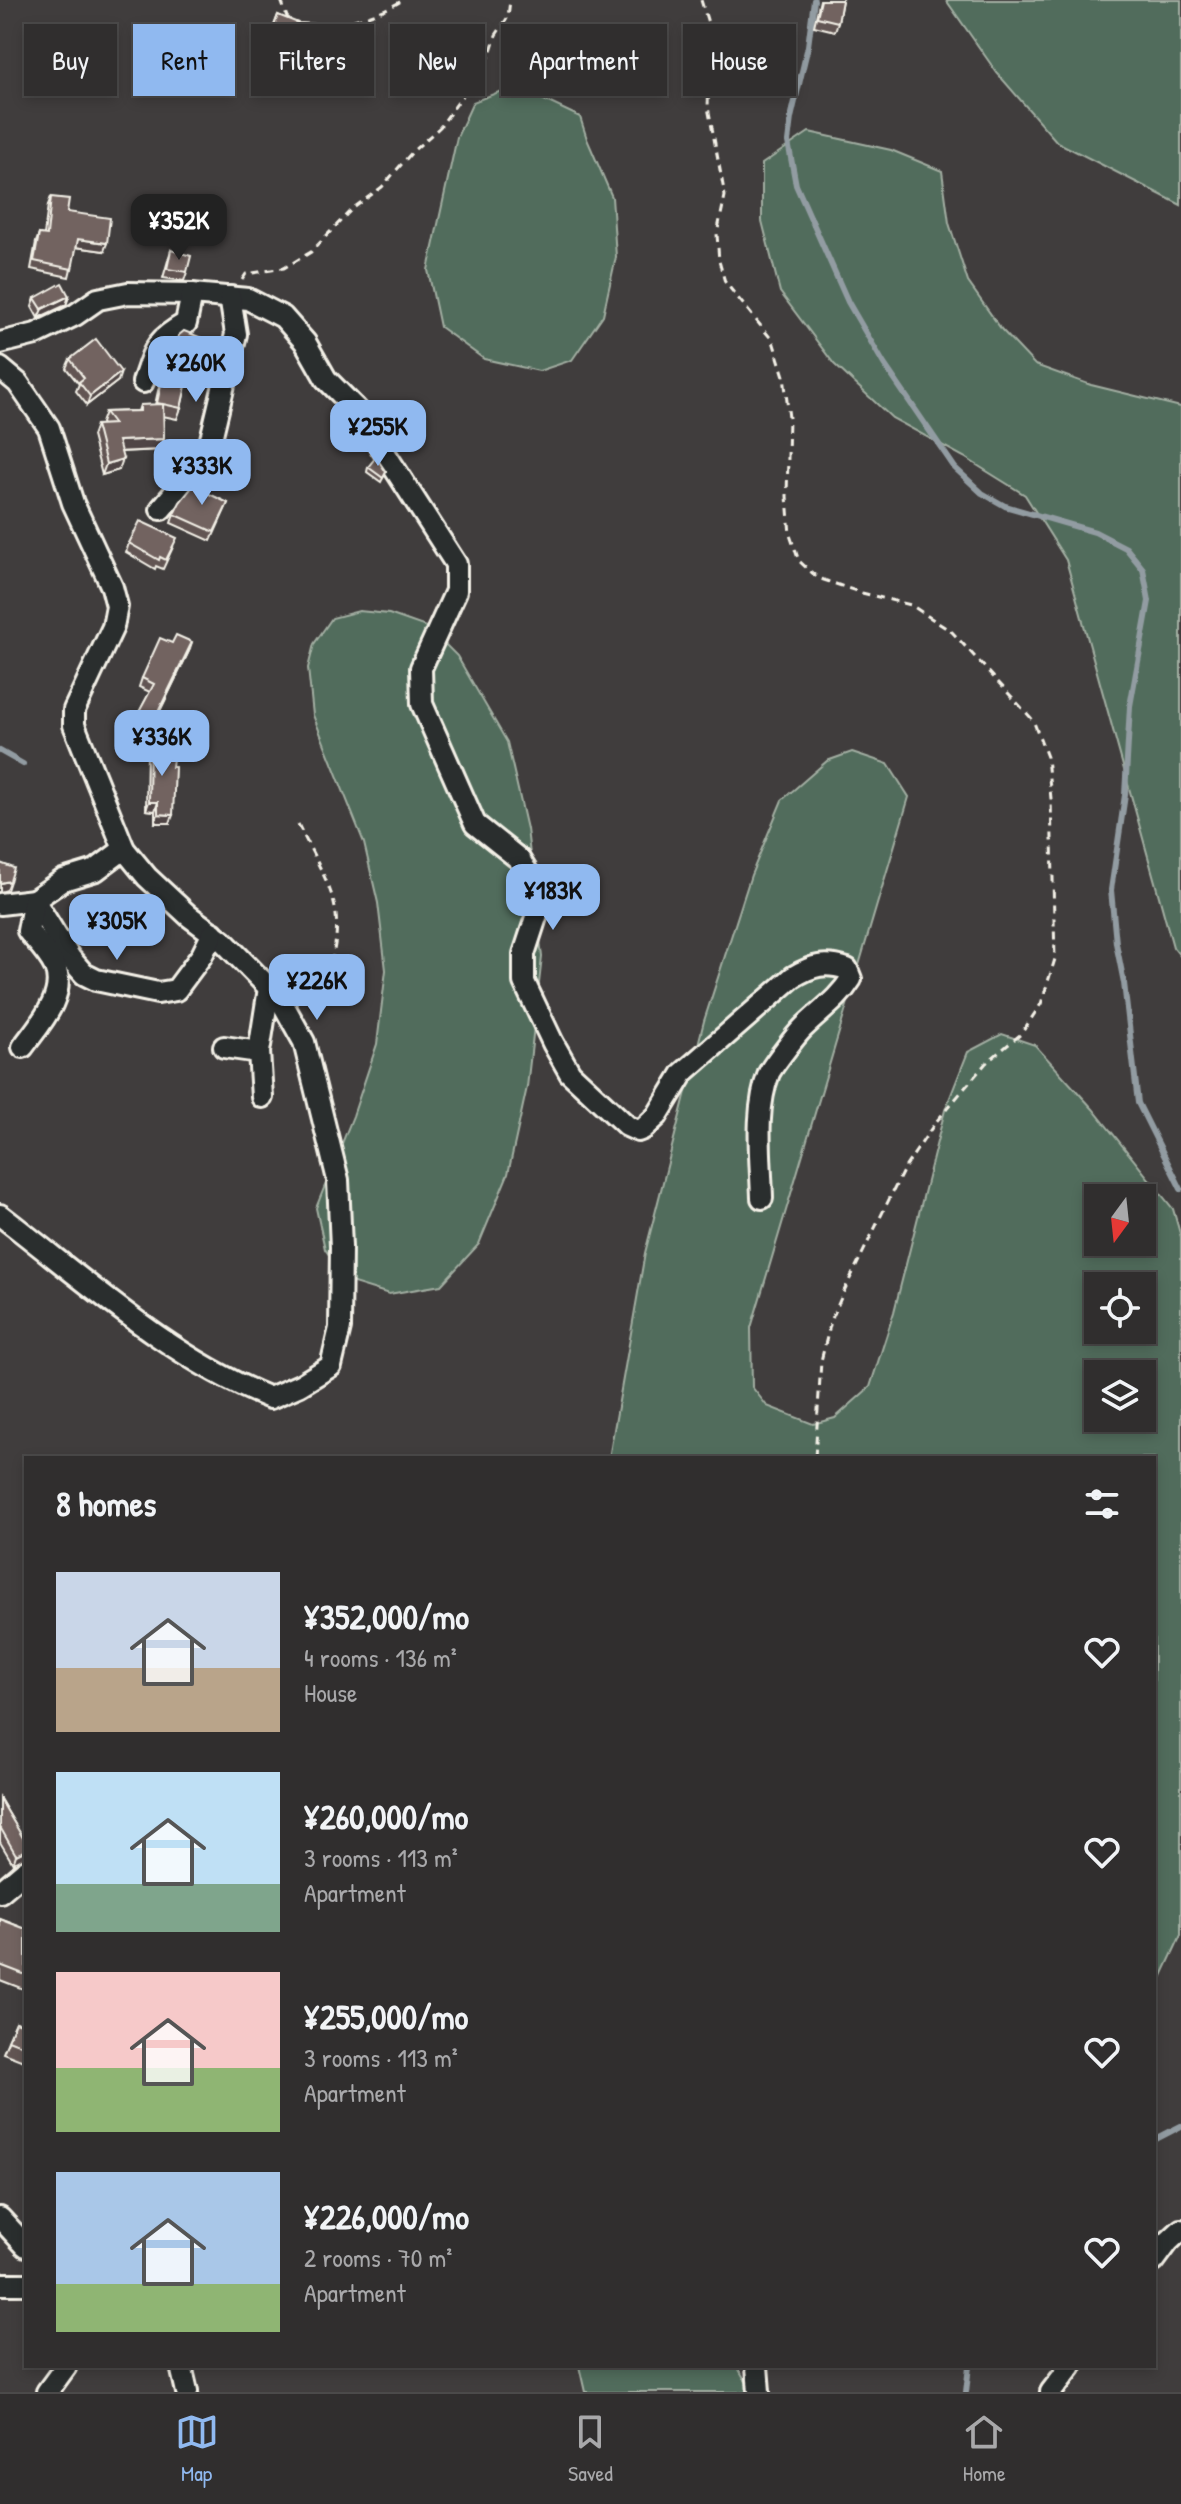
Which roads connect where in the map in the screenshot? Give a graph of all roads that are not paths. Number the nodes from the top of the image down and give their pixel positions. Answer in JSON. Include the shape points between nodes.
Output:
{"nodes":[{"id":1,"x":192,"y":294,"type":"junction"},
{"id":2,"x":230,"y":297,"type":"junction"},
{"id":3,"x":0,"y":343,"type":"edge"},
{"id":4,"x":0,"y":368,"type":"edge"},
{"id":5,"x":143,"y":382,"type":"dead end"},
{"id":6,"x":161,"y":509,"type":"dead end"},
{"id":7,"x":124,"y":849,"type":"junction"},
{"id":8,"x":34,"y":900,"type":"junction"},
{"id":9,"x":0,"y":904,"type":"edge"},
{"id":10,"x":213,"y":933,"type":"junction"},
{"id":11,"x":269,"y":988,"type":"junction"},
{"id":12,"x":23,"y":1047,"type":"dead end"},
{"id":13,"x":224,"y":1047,"type":"dead end"},
{"id":14,"x":259,"y":1052,"type":"junction"},
{"id":15,"x":262,"y":1097,"type":"dead end"},
{"id":16,"x":762,"y":1198,"type":"dead end"},
{"id":17,"x":0,"y":1215,"type":"edge"},
{"id":18,"x":24,"y":1872,"type":"edge"},
{"id":19,"x":0,"y":1892,"type":"edge"},
{"id":20,"x":0,"y":2218,"type":"edge"},
{"id":21,"x":1181,"y":2230,"type":"edge"},
{"id":22,"x":24,"y":2244,"type":"edge"},
{"id":23,"x":1156,"y":2258,"type":"edge"},
{"id":24,"x":0,"y":2284,"type":"edge"},
{"id":25,"x":24,"y":2284,"type":"edge"},
{"id":26,"x":65,"y":2368,"type":"edge"},
{"id":27,"x":181,"y":2368,"type":"edge"},
{"id":28,"x":757,"y":2368,"type":"edge"},
{"id":29,"x":1069,"y":2368,"type":"edge"},
{"id":30,"x":47,"y":2392,"type":"edge"},
{"id":31,"x":187,"y":2392,"type":"edge"},
{"id":32,"x":759,"y":2392,"type":"edge"},
{"id":33,"x":1051,"y":2392,"type":"edge"}],
"edges":[{"from":1,"to":2,"type":"street"},
{"from":1,"to":3,"type":"street","via":[[128,293],[98,299],[36,334]]},
{"from":1,"to":5,"type":"street","via":[[186,323],[155,346]]},
{"from":2,"to":6,"type":"street","via":[[236,334],[205,457]]},
{"from":2,"to":16,"type":"street","via":[[248,299],[283,317],[305,342],[326,379],[357,410],[456,564],[456,591],[421,668],[422,704],[475,824],[519,859],[539,891],[541,902],[524,954],[524,982],[570,1073],[638,1131],[657,1116],[683,1073],[793,977],[814,965],[831,963],[847,969],[851,979],[846,987],[802,1029],[770,1071],[763,1095]]},
{"from":4,"to":7,"type":"street","via":[[18,383],[49,428],[73,503],[117,606],[113,627],[74,710],[74,725]]},
{"from":7,"to":8,"type":"street","via":[[96,870],[63,880]]},
{"from":7,"to":10,"type":"street","via":[[147,877]]},
{"from":8,"to":9,"type":"street"},
{"from":8,"to":10,"type":"street","via":[[84,974],[158,993],[176,990]]},
{"from":8,"to":12,"type":"street","via":[[28,931],[56,969],[57,986],[50,1012]]},
{"from":10,"to":11,"type":"street"},
{"from":11,"to":14,"type":"street"},
{"from":11,"to":17,"type":"street","via":[[304,1042],[338,1180],[340,1328],[331,1366],[270,1398],[241,1386],[162,1339]]},
{"from":13,"to":14,"type":"street"},
{"from":14,"to":15,"type":"street"},
{"from":18,"to":19,"type":"street"},
{"from":20,"to":22,"type":"street"},
{"from":21,"to":23,"type":"street"},
{"from":24,"to":25,"type":"street"},
{"from":26,"to":30,"type":"street"},
{"from":27,"to":31,"type":"street"},
{"from":28,"to":32,"type":"street"},
{"from":29,"to":33,"type":"street"}]}
